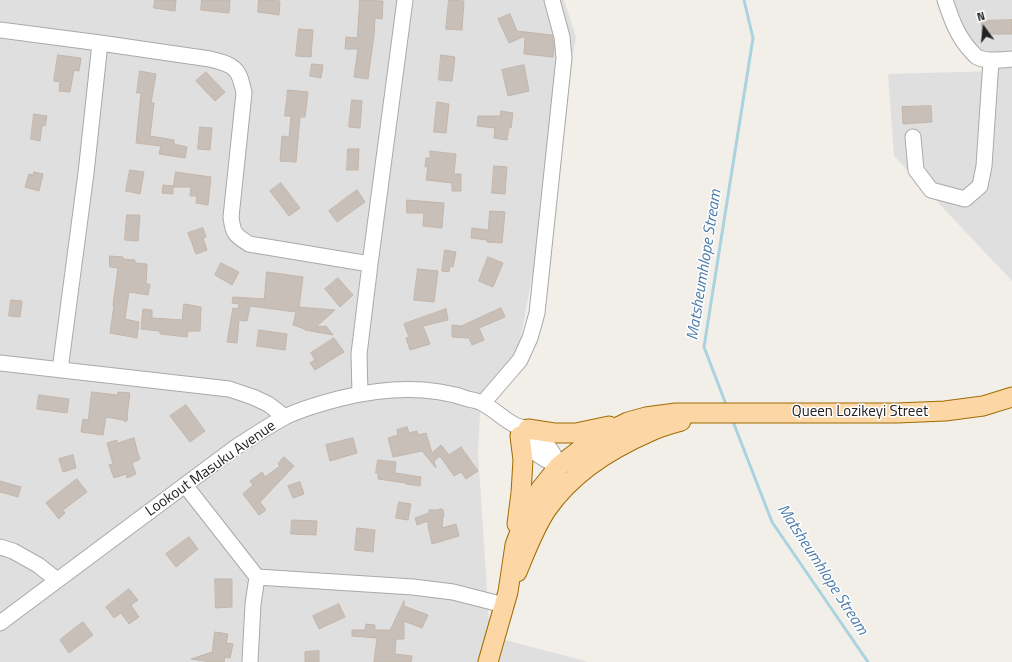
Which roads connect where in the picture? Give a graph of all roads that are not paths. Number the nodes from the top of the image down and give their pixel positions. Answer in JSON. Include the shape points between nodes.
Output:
{"nodes":[{"id":1,"x":405,"y":0,"type":"edge"},
{"id":2,"x":552,"y":0,"type":"edge"},
{"id":3,"x":945,"y":0,"type":"edge"},
{"id":4,"x":0,"y":30,"type":"edge"},
{"id":5,"x":100,"y":43,"type":"junction"},
{"id":6,"x":1012,"y":59,"type":"edge"},
{"id":7,"x":991,"y":60,"type":"junction"},
{"id":8,"x":913,"y":137,"type":"dead end"},
{"id":9,"x":370,"y":264,"type":"junction"},
{"id":10,"x":0,"y":363,"type":"edge"},
{"id":11,"x":60,"y":370,"type":"junction"},
{"id":12,"x":360,"y":394,"type":"junction"},
{"id":13,"x":1012,"y":397,"type":"edge"},
{"id":14,"x":483,"y":404,"type":"junction"},
{"id":15,"x":707,"y":412,"type":"junction"},
{"id":16,"x":285,"y":417,"type":"junction"},
{"id":17,"x":628,"y":422,"type":"junction"},
{"id":18,"x":521,"y":430,"type":"junction"},
{"id":19,"x":598,"y":460,"type":"junction"},
{"id":20,"x":558,"y":466,"type":"junction"},
{"id":21,"x":185,"y":485,"type":"junction"},
{"id":22,"x":547,"y":509,"type":"junction"},
{"id":23,"x":515,"y":545,"type":"junction"},
{"id":24,"x":0,"y":546,"type":"edge"},
{"id":25,"x":257,"y":577,"type":"junction"},
{"id":26,"x":57,"y":580,"type":"junction"},
{"id":27,"x":506,"y":599,"type":"junction"},
{"id":28,"x":0,"y":623,"type":"edge"},
{"id":29,"x":250,"y":662,"type":"edge"},
{"id":30,"x":488,"y":662,"type":"edge"}],
"edges":[{"from":1,"to":9,"type":"street"},
{"from":2,"to":14,"type":"street","via":[[562,36],[564,58],[537,313],[520,360]]},
{"from":3,"to":7,"type":"street","via":[[959,36],[977,57]]},
{"from":4,"to":5,"type":"street"},
{"from":5,"to":9,"type":"street","via":[[210,59],[224,62],[236,69],[244,93],[231,217],[235,233],[249,244]]},
{"from":5,"to":11,"type":"street"},
{"from":6,"to":7,"type":"street"},
{"from":7,"to":8,"type":"street","via":[[984,166],[980,186],[965,200],[932,190],[916,170]]},
{"from":9,"to":12,"type":"street","via":[[359,354]]},
{"from":10,"to":11,"type":"street"},
{"from":11,"to":16,"type":"street","via":[[229,389],[268,404]]},
{"from":12,"to":14,"type":"street","name":"Lookout Masuku Avenue","via":[[413,389],[444,392]]},
{"from":12,"to":16,"type":"street","name":"Lookout Masuku Avenue","via":[[329,401]]},
{"from":13,"to":15,"type":"main road","name":"Queen Lozikeyi Street","via":[[983,406],[945,411]]},
{"from":14,"to":18,"type":"street","name":"Lookout Masuku Avenue"},
{"from":15,"to":17,"type":"main road","name":"Queen Lozikeyi Street","via":[[676,413]]},
{"from":15,"to":19,"type":"main road","name":"Queen Lozikeyi Street","via":[[649,431]]},
{"from":16,"to":21,"type":"street","name":"Lookout Masuku Avenue","via":[[261,430]]},
{"from":17,"to":18,"type":"main road","via":[[576,433]]},
{"from":17,"to":20,"type":"main road","name":"Queen Lozikeyi Street","via":[[604,434]]},
{"from":18,"to":20,"type":"street","name":"Lookout Masuku Avenue","via":[[541,439],[549,447]]},
{"from":18,"to":23,"type":"main road","via":[[522,486]]},
{"from":19,"to":20,"type":"street"},
{"from":19,"to":22,"type":"main road","name":"Queen Lozikeyi Street","via":[[579,473]]},
{"from":20,"to":22,"type":"street","via":[[558,475]]},
{"from":20,"to":23,"type":"main road","name":"Queen Lozikeyi Street","via":[[527,513]]},
{"from":21,"to":25,"type":"street"},
{"from":21,"to":26,"type":"street","name":"Lookout Masuku Avenue"},
{"from":22,"to":27,"type":"main road","name":"Queen Lozikeyi Street"},
{"from":23,"to":27,"type":"main road","name":"Queen Lozikeyi Street"},
{"from":24,"to":26,"type":"street","via":[[38,565]]},
{"from":25,"to":27,"type":"street","via":[[413,587]]},
{"from":25,"to":29,"type":"street"},
{"from":26,"to":28,"type":"street","name":"Lookout Masuku Avenue"},
{"from":27,"to":30,"type":"main road","name":"Queen Lozikeyi Street"}]}
